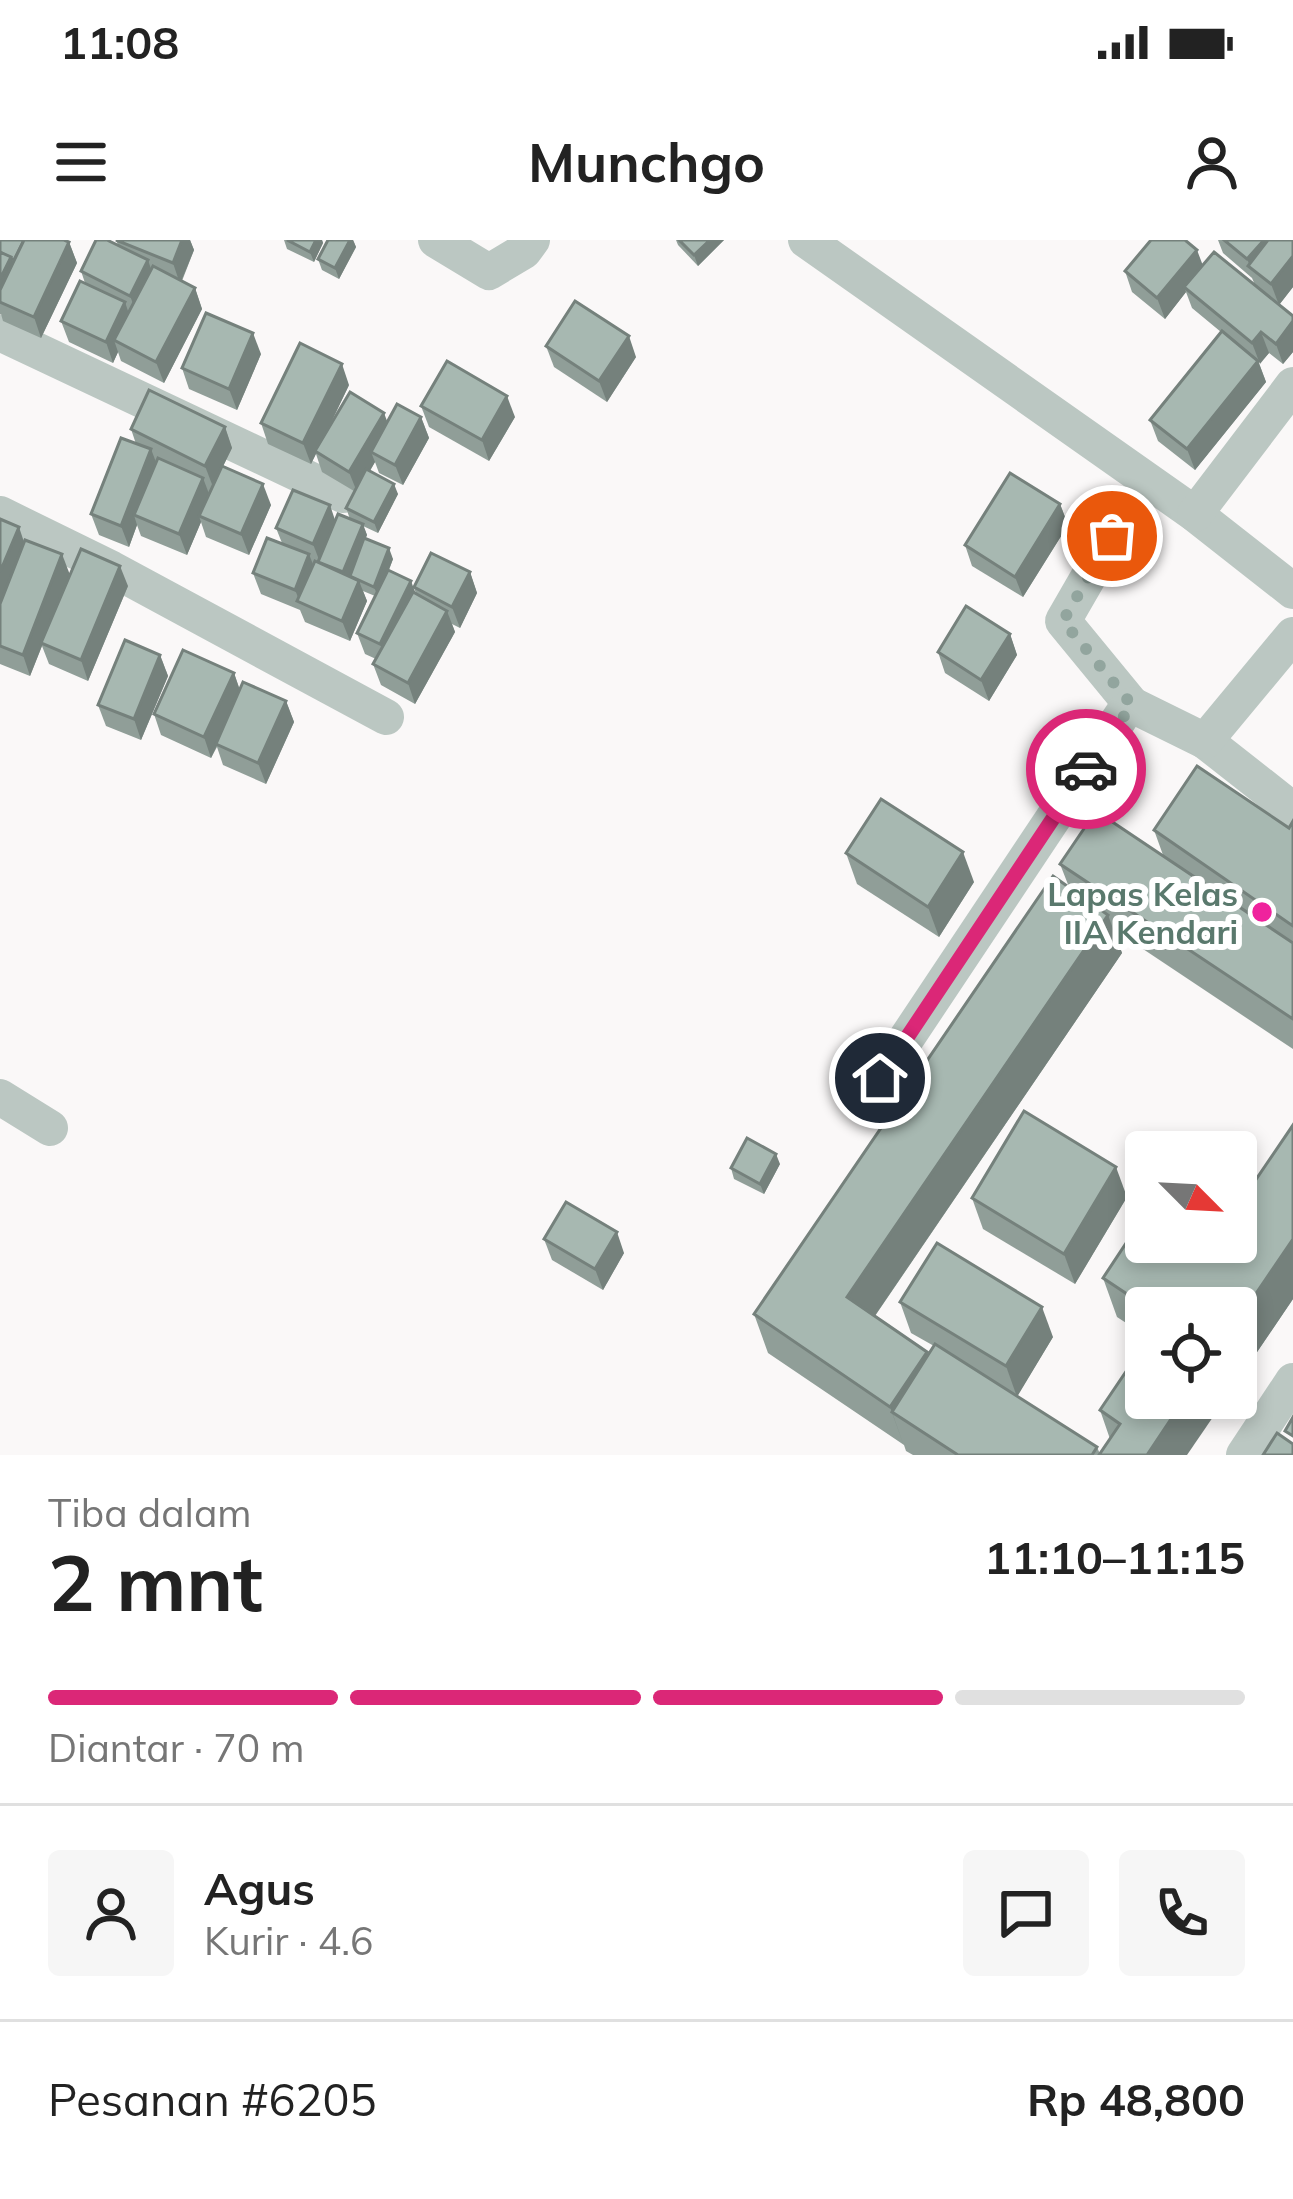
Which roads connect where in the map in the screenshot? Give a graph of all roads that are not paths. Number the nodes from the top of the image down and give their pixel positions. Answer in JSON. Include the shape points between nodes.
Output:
{"nodes":[{"id":1,"x":436,"y":240,"type":"edge"},
{"id":2,"x":532,"y":240,"type":"edge"},
{"id":3,"x":806,"y":240,"type":"edge"},
{"id":4,"x":0,"y":333,"type":"edge"},
{"id":5,"x":1293,"y":385,"type":"edge"},
{"id":6,"x":343,"y":495,"type":"dead end"},
{"id":7,"x":0,"y":514,"type":"edge"},
{"id":8,"x":1195,"y":514,"type":"junction"},
{"id":9,"x":1112,"y":536,"type":"dead end"},
{"id":10,"x":1293,"y":591,"type":"edge"},
{"id":11,"x":1293,"y":635,"type":"edge"},
{"id":12,"x":1132,"y":705,"type":"junction"},
{"id":13,"x":386,"y":717,"type":"dead end"},
{"id":14,"x":1205,"y":741,"type":"junction"},
{"id":15,"x":1293,"y":811,"type":"edge"},
{"id":16,"x":880,"y":1078,"type":"dead end"},
{"id":17,"x":0,"y":1097,"type":"edge"},
{"id":18,"x":50,"y":1128,"type":"dead end"},
{"id":19,"x":1293,"y":1381,"type":"edge"},
{"id":20,"x":1244,"y":1455,"type":"edge"}],
"edges":[{"from":1,"to":2,"type":"street","via":[[489,272]]},
{"from":3,"to":8,"type":"street"},
{"from":4,"to":6,"type":"street"},
{"from":5,"to":8,"type":"street"},
{"from":7,"to":13,"type":"street"},
{"from":8,"to":10,"type":"street"},
{"from":9,"to":12,"type":"street","via":[[1063,621]]},
{"from":11,"to":14,"type":"street"},
{"from":12,"to":14,"type":"street"},
{"from":12,"to":16,"type":"street"},
{"from":14,"to":15,"type":"street"},
{"from":17,"to":18,"type":"street"},
{"from":19,"to":20,"type":"street"}]}
